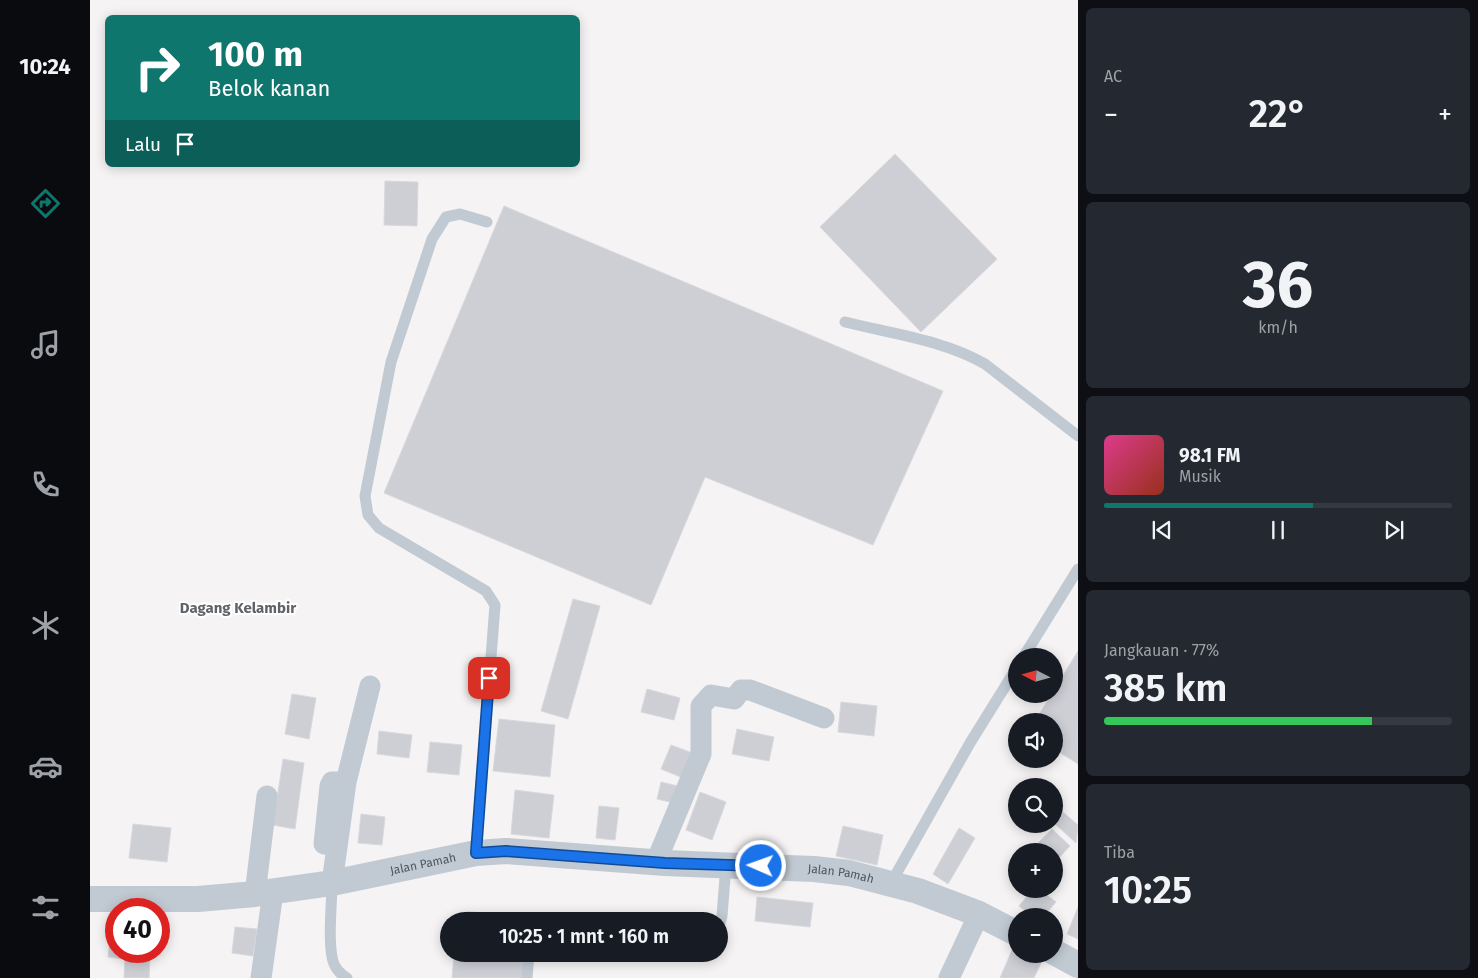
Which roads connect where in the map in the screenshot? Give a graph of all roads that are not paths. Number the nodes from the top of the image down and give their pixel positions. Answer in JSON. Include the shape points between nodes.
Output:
{"nodes":[{"id":1,"x":487,"y":222,"type":"dead end"},
{"id":2,"x":845,"y":322,"type":"dead end"},
{"id":3,"x":1078,"y":436,"type":"edge"},
{"id":4,"x":1078,"y":570,"type":"edge"},
{"id":5,"x":1029,"y":648,"type":"edge"},
{"id":6,"x":1008,"y":682,"type":"edge"},
{"id":7,"x":370,"y":686,"type":"dead end"},
{"id":8,"x":824,"y":718,"type":"dead end"},
{"id":9,"x":268,"y":796,"type":"dead end"},
{"id":10,"x":476,"y":853,"type":"junction"},
{"id":11,"x":656,"y":862,"type":"junction"},
{"id":12,"x":726,"y":865,"type":"junction"},
{"id":13,"x":891,"y":883,"type":"junction"},
{"id":14,"x":326,"y":884,"type":"junction"},
{"id":15,"x":264,"y":893,"type":"junction"},
{"id":16,"x":90,"y":899,"type":"edge"},
{"id":17,"x":722,"y":912,"type":"edge"},
{"id":18,"x":979,"y":914,"type":"junction"},
{"id":19,"x":1008,"y":929,"type":"edge"},
{"id":20,"x":1063,"y":957,"type":"edge"},
{"id":21,"x":528,"y":962,"type":"edge"},
{"id":22,"x":1078,"y":965,"type":"edge"},
{"id":23,"x":261,"y":978,"type":"edge"},
{"id":24,"x":347,"y":978,"type":"edge"},
{"id":25,"x":527,"y":978,"type":"edge"},
{"id":26,"x":949,"y":978,"type":"edge"}],
"edges":[{"from":1,"to":10,"type":"lane","via":[[460,214],[446,217],[432,239],[391,362],[365,496],[368,515],[378,528],[486,591],[495,605]]},
{"from":2,"to":3,"type":"lane","via":[[952,347],[969,355]]},
{"from":4,"to":5,"type":"lane"},
{"from":6,"to":13,"type":"lane"},
{"from":7,"to":14,"type":"street","via":[[346,782]]},
{"from":8,"to":11,"type":"street","via":[[750,690],[741,690],[734,700],[707,697],[702,706],[701,754]]},
{"from":9,"to":15,"type":"street"},
{"from":10,"to":11,"type":"street","name":"Jalan Pamah","via":[[506,851]]},
{"from":10,"to":14,"type":"street","name":"Jalan Pamah"},
{"from":11,"to":12,"type":"street","name":"Jalan Pamah"},
{"from":12,"to":13,"type":"street","name":"Jalan Pamah","via":[[832,870]]},
{"from":12,"to":17,"type":"lane"},
{"from":13,"to":18,"type":"street","name":"Jalan Pamah"},
{"from":14,"to":15,"type":"street","name":"Jalan Pamah"},
{"from":14,"to":24,"type":"lane","via":[[333,963]]},
{"from":15,"to":16,"type":"street","name":"Jalan Pamah","via":[[198,899]]},
{"from":15,"to":23,"type":"street"},
{"from":18,"to":19,"type":"street","name":"Jalan Pamah"},
{"from":18,"to":26,"type":"street"},
{"from":20,"to":22,"type":"street"},
{"from":21,"to":25,"type":"lane"}]}
